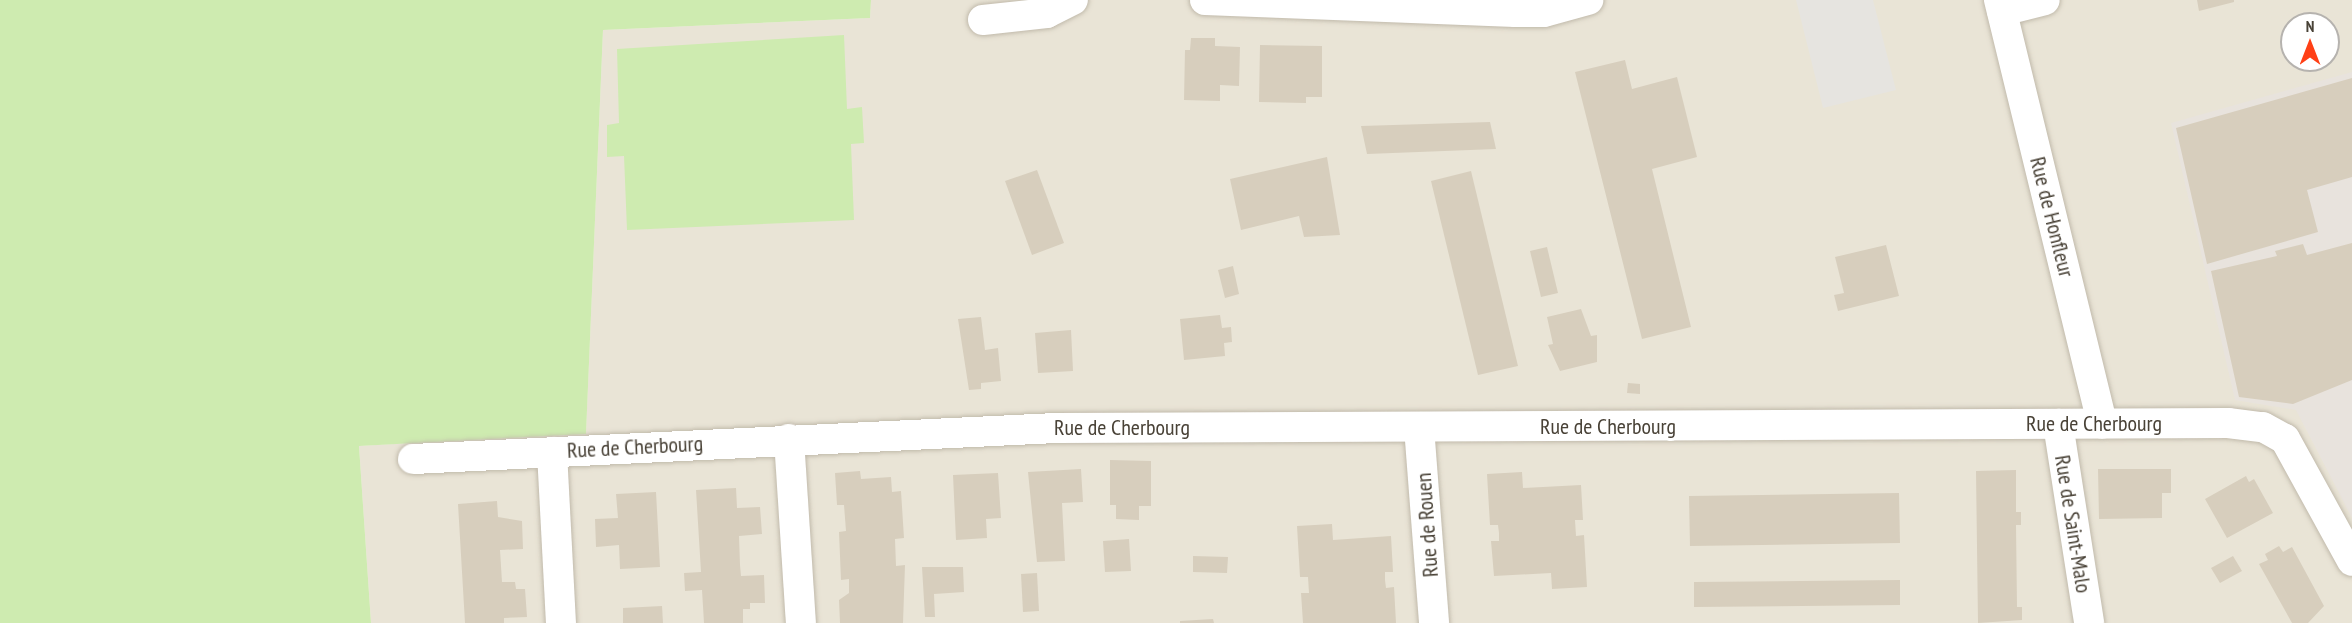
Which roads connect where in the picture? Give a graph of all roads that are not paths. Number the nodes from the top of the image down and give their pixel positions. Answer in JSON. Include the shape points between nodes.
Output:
{"nodes":[{"id":1,"x":1073,"y":0,"type":"edge"},
{"id":2,"x":1205,"y":0,"type":"edge"},
{"id":3,"x":1588,"y":0,"type":"edge"},
{"id":4,"x":2045,"y":0,"type":"edge"},
{"id":5,"x":2000,"y":6,"type":"edge"},
{"id":6,"x":983,"y":20,"type":"dead end"},
{"id":7,"x":2058,"y":424,"type":"junction"},
{"id":8,"x":2102,"y":424,"type":"junction"},
{"id":9,"x":1419,"y":427,"type":"junction"},
{"id":10,"x":789,"y":439,"type":"junction"},
{"id":11,"x":552,"y":452,"type":"junction"},
{"id":12,"x":413,"y":459,"type":"dead end"},
{"id":13,"x":2352,"y":561,"type":"edge"},
{"id":14,"x":561,"y":623,"type":"edge"},
{"id":15,"x":801,"y":623,"type":"edge"},
{"id":16,"x":1434,"y":623,"type":"edge"},
{"id":17,"x":2089,"y":623,"type":"edge"}],
"edges":[{"from":1,"to":6,"type":"street","via":[[1047,13]]},
{"from":2,"to":3,"type":"street","via":[[1515,12],[1544,12]]},
{"from":4,"to":5,"type":"street","name":"Rue de Honfleur"},
{"from":5,"to":8,"type":"street","name":"Rue de Honfleur"},
{"from":7,"to":8,"type":"street","name":"Rue de Cherbourg"},
{"from":7,"to":9,"type":"street","name":"Rue de Cherbourg"},
{"from":7,"to":17,"type":"street","name":"Rue de Saint-Malo"},
{"from":8,"to":13,"type":"street","name":"Rue de Cherbourg","via":[[2228,423],[2276,432],[2294,451]]},
{"from":9,"to":10,"type":"street","name":"Rue de Cherbourg","via":[[1057,428]]},
{"from":9,"to":16,"type":"street","name":"Rue de Rouen"},
{"from":10,"to":11,"type":"street","name":"Rue de Cherbourg"},
{"from":10,"to":15,"type":"street"},
{"from":11,"to":12,"type":"street","name":"Rue de Cherbourg"},
{"from":11,"to":14,"type":"street","name":"Rue de Cherbourg"}]}
